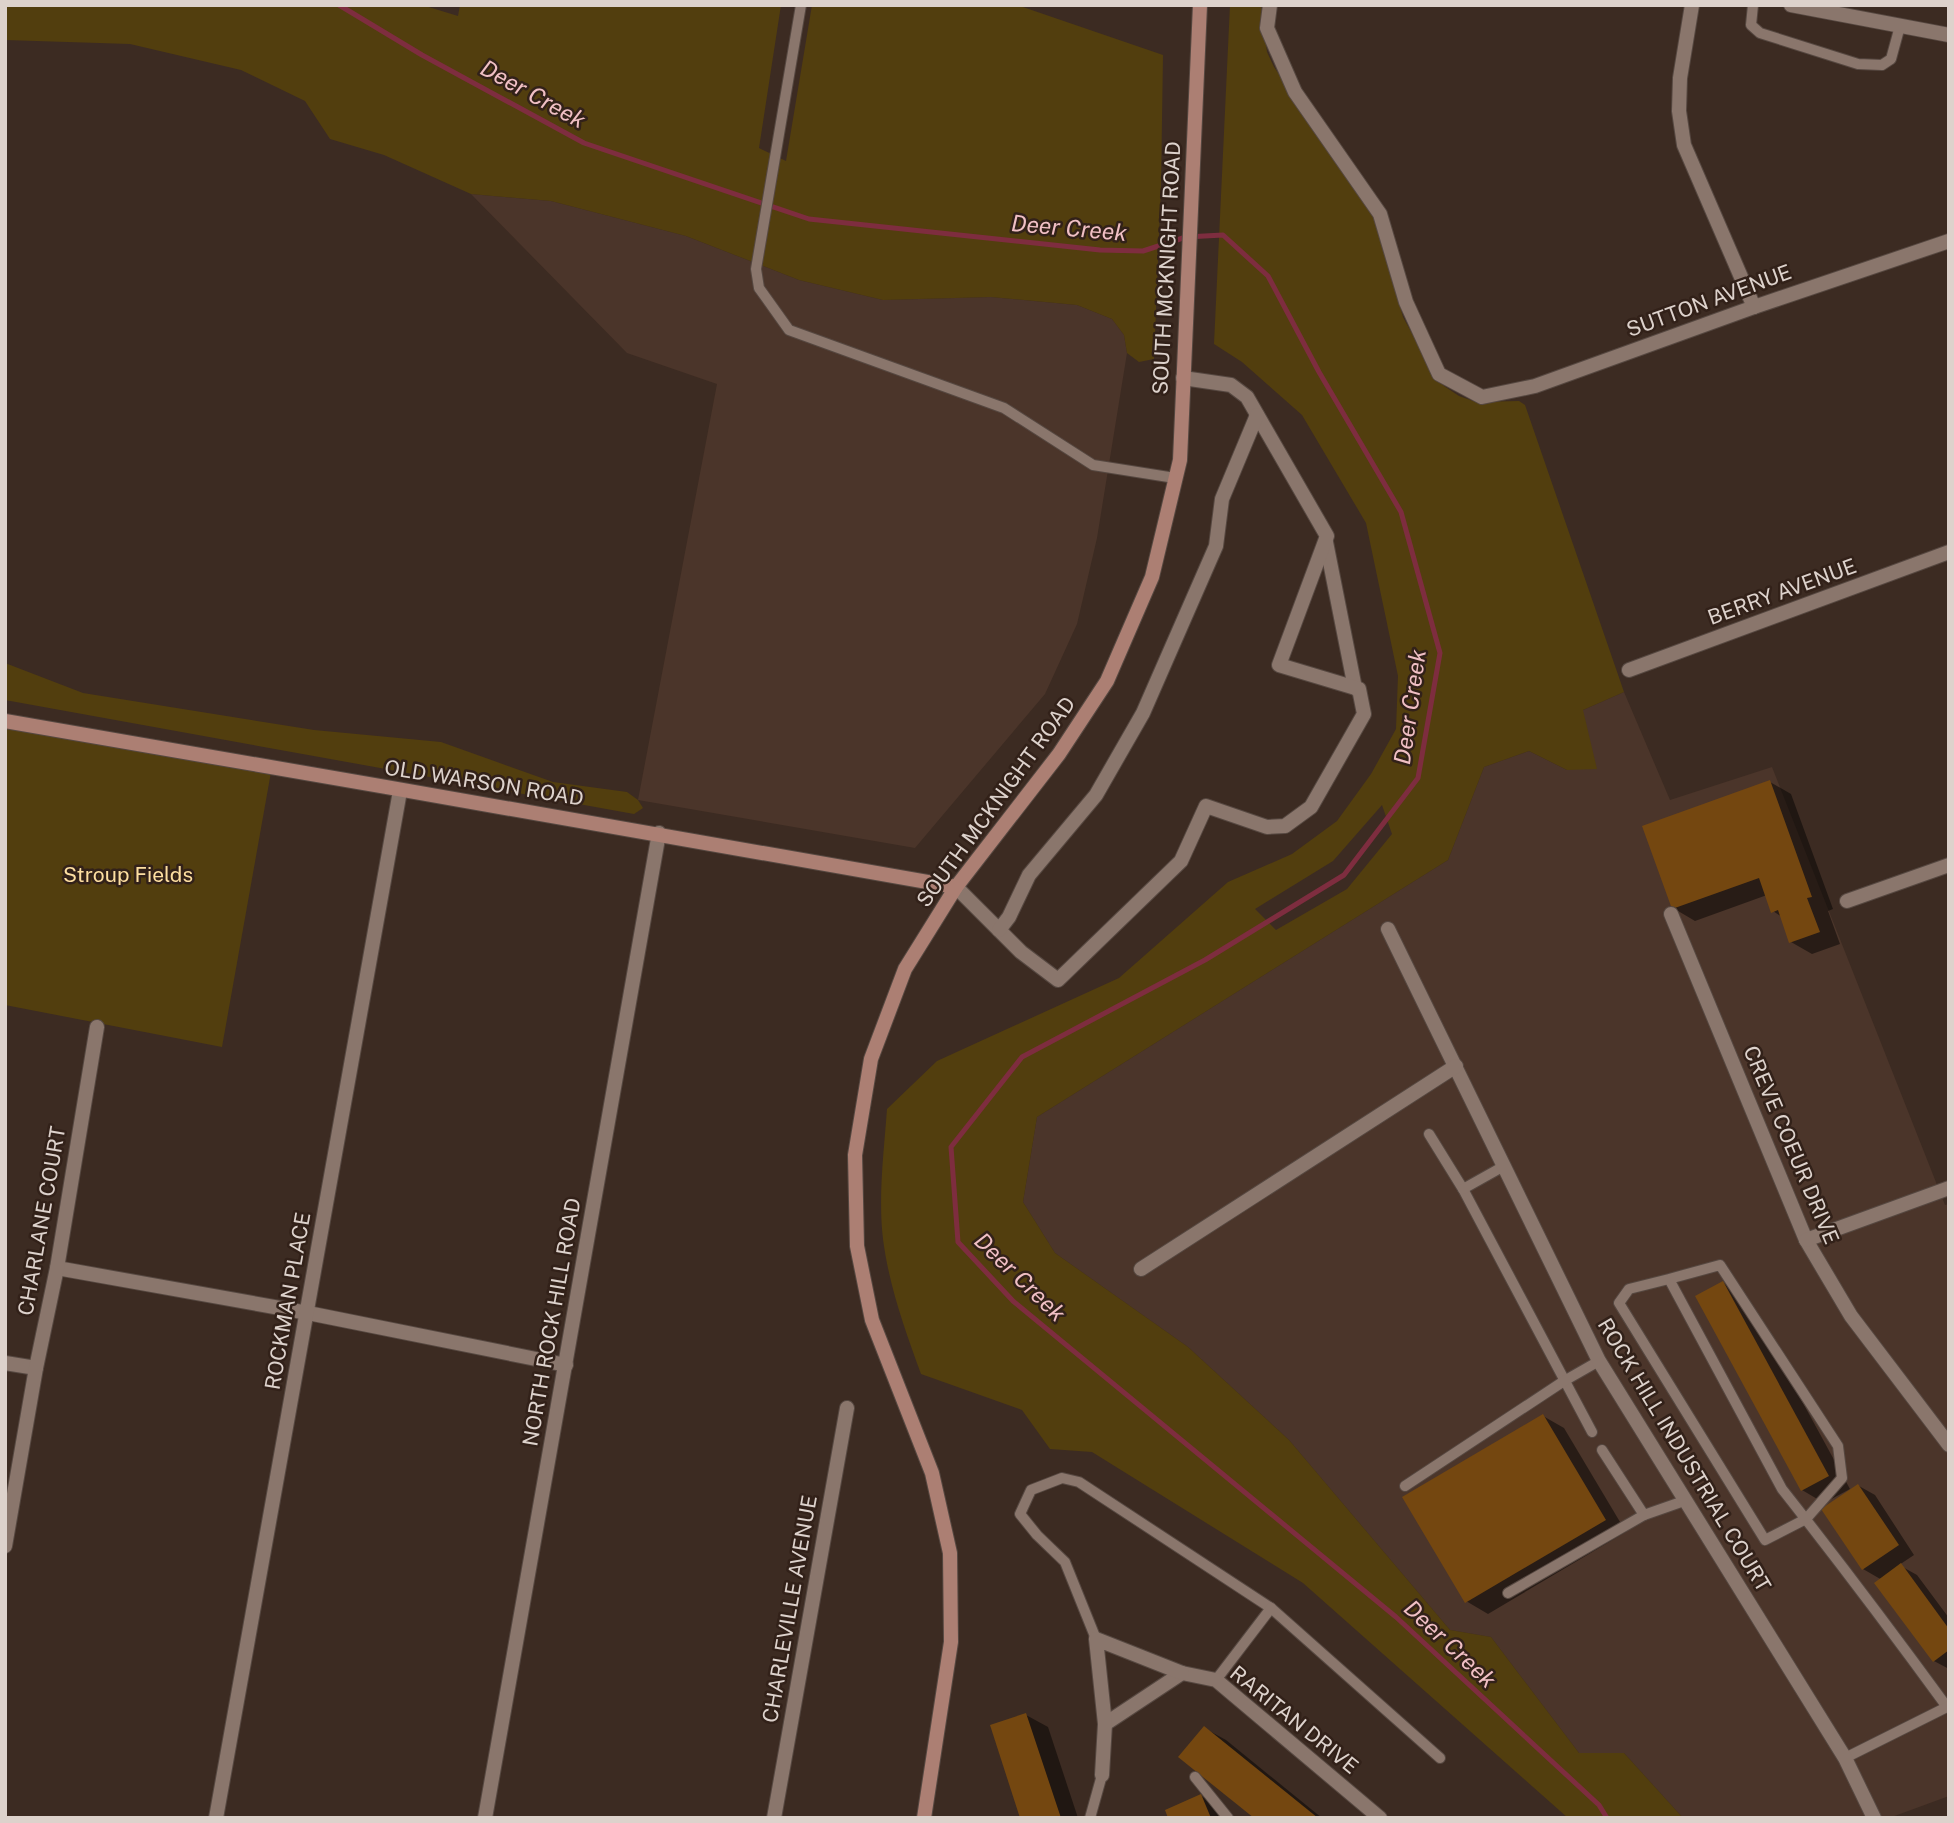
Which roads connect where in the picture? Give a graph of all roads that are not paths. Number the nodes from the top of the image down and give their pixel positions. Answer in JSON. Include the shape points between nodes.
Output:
{"nodes":[{"id":1,"x":801,"y":5,"type":"edge"},
{"id":2,"x":1200,"y":5,"type":"edge"},
{"id":3,"x":1269,"y":5,"type":"edge"},
{"id":4,"x":1692,"y":5,"type":"edge"},
{"id":5,"x":1753,"y":5,"type":"edge"},
{"id":6,"x":1791,"y":5,"type":"edge"},
{"id":7,"x":1900,"y":26,"type":"junction"},
{"id":8,"x":1949,"y":35,"type":"edge"},
{"id":9,"x":1949,"y":241,"type":"edge"},
{"id":10,"x":1754,"y":307,"type":"junction"},
{"id":11,"x":1183,"y":378,"type":"junction"},
{"id":12,"x":1257,"y":415,"type":"junction"},
{"id":13,"x":1175,"y":478,"type":"junction"},
{"id":14,"x":1326,"y":541,"type":"junction"},
{"id":15,"x":1949,"y":552,"type":"edge"},
{"id":16,"x":1629,"y":670,"type":"dead end"},
{"id":17,"x":1355,"y":688,"type":"junction"},
{"id":18,"x":5,"y":721,"type":"edge"},
{"id":19,"x":400,"y":791,"type":"junction"},
{"id":20,"x":659,"y":833,"type":"junction"},
{"id":21,"x":1949,"y":865,"type":"edge"},
{"id":22,"x":956,"y":887,"type":"junction"},
{"id":23,"x":1847,"y":901,"type":"dead end"},
{"id":24,"x":1671,"y":914,"type":"dead end"},
{"id":25,"x":1388,"y":929,"type":"dead end"},
{"id":26,"x":999,"y":930,"type":"junction"},
{"id":27,"x":97,"y":1027,"type":"dead end"},
{"id":28,"x":1456,"y":1066,"type":"junction"},
{"id":29,"x":1429,"y":1134,"type":"dead end"},
{"id":30,"x":1504,"y":1166,"type":"junction"},
{"id":31,"x":1949,"y":1188,"type":"edge"},
{"id":32,"x":1463,"y":1189,"type":"junction"},
{"id":33,"x":1806,"y":1240,"type":"junction"},
{"id":34,"x":57,"y":1268,"type":"junction"},
{"id":35,"x":1141,"y":1269,"type":"dead end"},
{"id":36,"x":1669,"y":1279,"type":"junction"},
{"id":37,"x":307,"y":1314,"type":"junction"},
{"id":38,"x":1599,"y":1361,"type":"junction"},
{"id":39,"x":5,"y":1363,"type":"edge"},
{"id":40,"x":566,"y":1365,"type":"junction"},
{"id":41,"x":36,"y":1368,"type":"junction"},
{"id":42,"x":1564,"y":1381,"type":"junction"},
{"id":43,"x":847,"y":1408,"type":"dead end"},
{"id":44,"x":1592,"y":1432,"type":"dead end"},
{"id":45,"x":1949,"y":1445,"type":"edge"},
{"id":46,"x":1602,"y":1450,"type":"dead end"},
{"id":47,"x":1405,"y":1486,"type":"dead end"},
{"id":48,"x":1684,"y":1501,"type":"junction"},
{"id":49,"x":1644,"y":1515,"type":"junction"},
{"id":50,"x":1806,"y":1519,"type":"junction"},
{"id":51,"x":5,"y":1546,"type":"edge"},
{"id":52,"x":1508,"y":1593,"type":"dead end"},
{"id":53,"x":1271,"y":1608,"type":"junction"},
{"id":54,"x":1096,"y":1639,"type":"junction"},
{"id":55,"x":1182,"y":1674,"type":"junction"},
{"id":56,"x":1216,"y":1680,"type":"junction"},
{"id":57,"x":1948,"y":1706,"type":"edge"},
{"id":58,"x":1105,"y":1724,"type":"junction"},
{"id":59,"x":1440,"y":1758,"type":"dead end"},
{"id":60,"x":1844,"y":1758,"type":"junction"},
{"id":61,"x":1102,"y":1774,"type":"joint"},
{"id":62,"x":1195,"y":1777,"type":"dead end"},
{"id":63,"x":216,"y":1818,"type":"edge"},
{"id":64,"x":485,"y":1818,"type":"edge"},
{"id":65,"x":774,"y":1818,"type":"edge"},
{"id":66,"x":924,"y":1818,"type":"edge"},
{"id":67,"x":1090,"y":1818,"type":"edge"},
{"id":68,"x":1228,"y":1818,"type":"edge"},
{"id":69,"x":1380,"y":1818,"type":"edge"},
{"id":70,"x":1874,"y":1818,"type":"edge"}],
"edges":[{"from":1,"to":13,"type":"lane","via":[[757,269],[759,288],[789,330],[1004,408],[1093,465]]},
{"from":2,"to":11,"type":"main road","name":"SOUTH MCKNIGHT ROAD"},
{"from":3,"to":10,"type":"street","name":"SUTTON AVENUE","via":[[1267,28],[1296,92],[1380,214],[1406,302],[1439,374],[1482,397],[1535,386]]},
{"from":4,"to":10,"type":"street","via":[[1680,78],[1684,145]]},
{"from":5,"to":7,"type":"lane","via":[[1751,25],[1760,33],[1871,65],[1891,59]]},
{"from":6,"to":7,"type":"street"},
{"from":7,"to":8,"type":"street"},
{"from":9,"to":10,"type":"street","name":"SUTTON AVENUE"},
{"from":11,"to":12,"type":"street","via":[[1231,385],[1247,397]]},
{"from":11,"to":13,"type":"main road","name":"SOUTH MCKNIGHT ROAD","via":[[1180,460]]},
{"from":12,"to":14,"type":"street"},
{"from":12,"to":26,"type":"street","via":[[1222,499],[1216,546],[1143,713],[1096,795],[1029,875]]},
{"from":13,"to":22,"type":"main road","name":"SOUTH MCKNIGHT ROAD","via":[[1152,577],[1107,681],[1059,754]]},
{"from":14,"to":17,"type":"street"},
{"from":14,"to":17,"type":"street","via":[[1279,666]]},
{"from":15,"to":16,"type":"street","name":"BERRY AVENUE"},
{"from":17,"to":26,"type":"street","via":[[1364,714],[1311,807],[1285,826],[1267,827],[1206,806],[1181,861],[1058,980]]},
{"from":18,"to":19,"type":"main road","name":"OLD WARSON ROAD"},
{"from":19,"to":20,"type":"main road","name":"OLD WARSON ROAD"},
{"from":19,"to":37,"type":"street","name":"ROCKMAN PLACE"},
{"from":20,"to":22,"type":"main road","name":"OLD WARSON ROAD"},
{"from":20,"to":40,"type":"street","name":"NORTH ROCK HILL ROAD"},
{"from":21,"to":23,"type":"street"},
{"from":22,"to":26,"type":"street"},
{"from":22,"to":66,"type":"main road","name":"SOUTH MCKNIGHT ROAD","via":[[905,969],[871,1059],[855,1155],[857,1246],[872,1320],[932,1473],[950,1553],[951,1642]]},
{"from":24,"to":33,"type":"street","name":"CREVE COEUR DRIVE"},
{"from":25,"to":28,"type":"street","name":"ROCK HILL INDUSTRIAL COURT"},
{"from":27,"to":34,"type":"street","name":"CHARLANE COURT"},
{"from":28,"to":30,"type":"street","name":"ROCK HILL INDUSTRIAL COURT"},
{"from":28,"to":35,"type":"street"},
{"from":29,"to":32,"type":"lane"},
{"from":30,"to":32,"type":"lane"},
{"from":30,"to":38,"type":"street","name":"ROCK HILL INDUSTRIAL COURT"},
{"from":31,"to":33,"type":"street"},
{"from":32,"to":42,"type":"lane"},
{"from":33,"to":45,"type":"street","name":"CREVE COEUR DRIVE","via":[[1851,1316]]},
{"from":34,"to":37,"type":"street"},
{"from":34,"to":41,"type":"street","name":"CHARLANE COURT"},
{"from":36,"to":50,"type":"lane","via":[[1782,1489]]},
{"from":36,"to":50,"type":"lane","via":[[1720,1265],[1838,1446],[1842,1478]]},
{"from":36,"to":50,"type":"lane","via":[[1629,1289],[1619,1303],[1765,1540]]},
{"from":37,"to":40,"type":"street"},
{"from":37,"to":63,"type":"street","name":"ROCKMAN PLACE"},
{"from":38,"to":42,"type":"lane"},
{"from":38,"to":48,"type":"street","name":"ROCK HILL INDUSTRIAL COURT"},
{"from":39,"to":41,"type":"street"},
{"from":40,"to":64,"type":"street","name":"NORTH ROCK HILL ROAD"},
{"from":41,"to":51,"type":"street","name":"CHARLANE COURT"},
{"from":42,"to":44,"type":"lane"},
{"from":42,"to":47,"type":"lane"},
{"from":43,"to":65,"type":"street","name":"CHARLEVILLE AVENUE"},
{"from":46,"to":49,"type":"lane"},
{"from":48,"to":49,"type":"lane"},
{"from":48,"to":60,"type":"street","name":"ROCK HILL INDUSTRIAL COURT"},
{"from":49,"to":52,"type":"lane"},
{"from":50,"to":57,"type":"lane"},
{"from":53,"to":54,"type":"lane","via":[[1079,1482],[1062,1478],[1031,1490],[1020,1514],[1065,1562]]},
{"from":53,"to":56,"type":"lane"},
{"from":53,"to":59,"type":"lane"},
{"from":54,"to":55,"type":"street","name":"RARITAN DRIVE"},
{"from":54,"to":58,"type":"street"},
{"from":55,"to":56,"type":"street","name":"RARITAN DRIVE"},
{"from":55,"to":58,"type":"street"},
{"from":56,"to":69,"type":"street","name":"RARITAN DRIVE"},
{"from":57,"to":60,"type":"lane"},
{"from":58,"to":61,"type":"street"},
{"from":60,"to":70,"type":"street","name":"ROCK HILL INDUSTRIAL COURT"},
{"from":61,"to":67,"type":"lane"},
{"from":62,"to":68,"type":"lane"}]}
